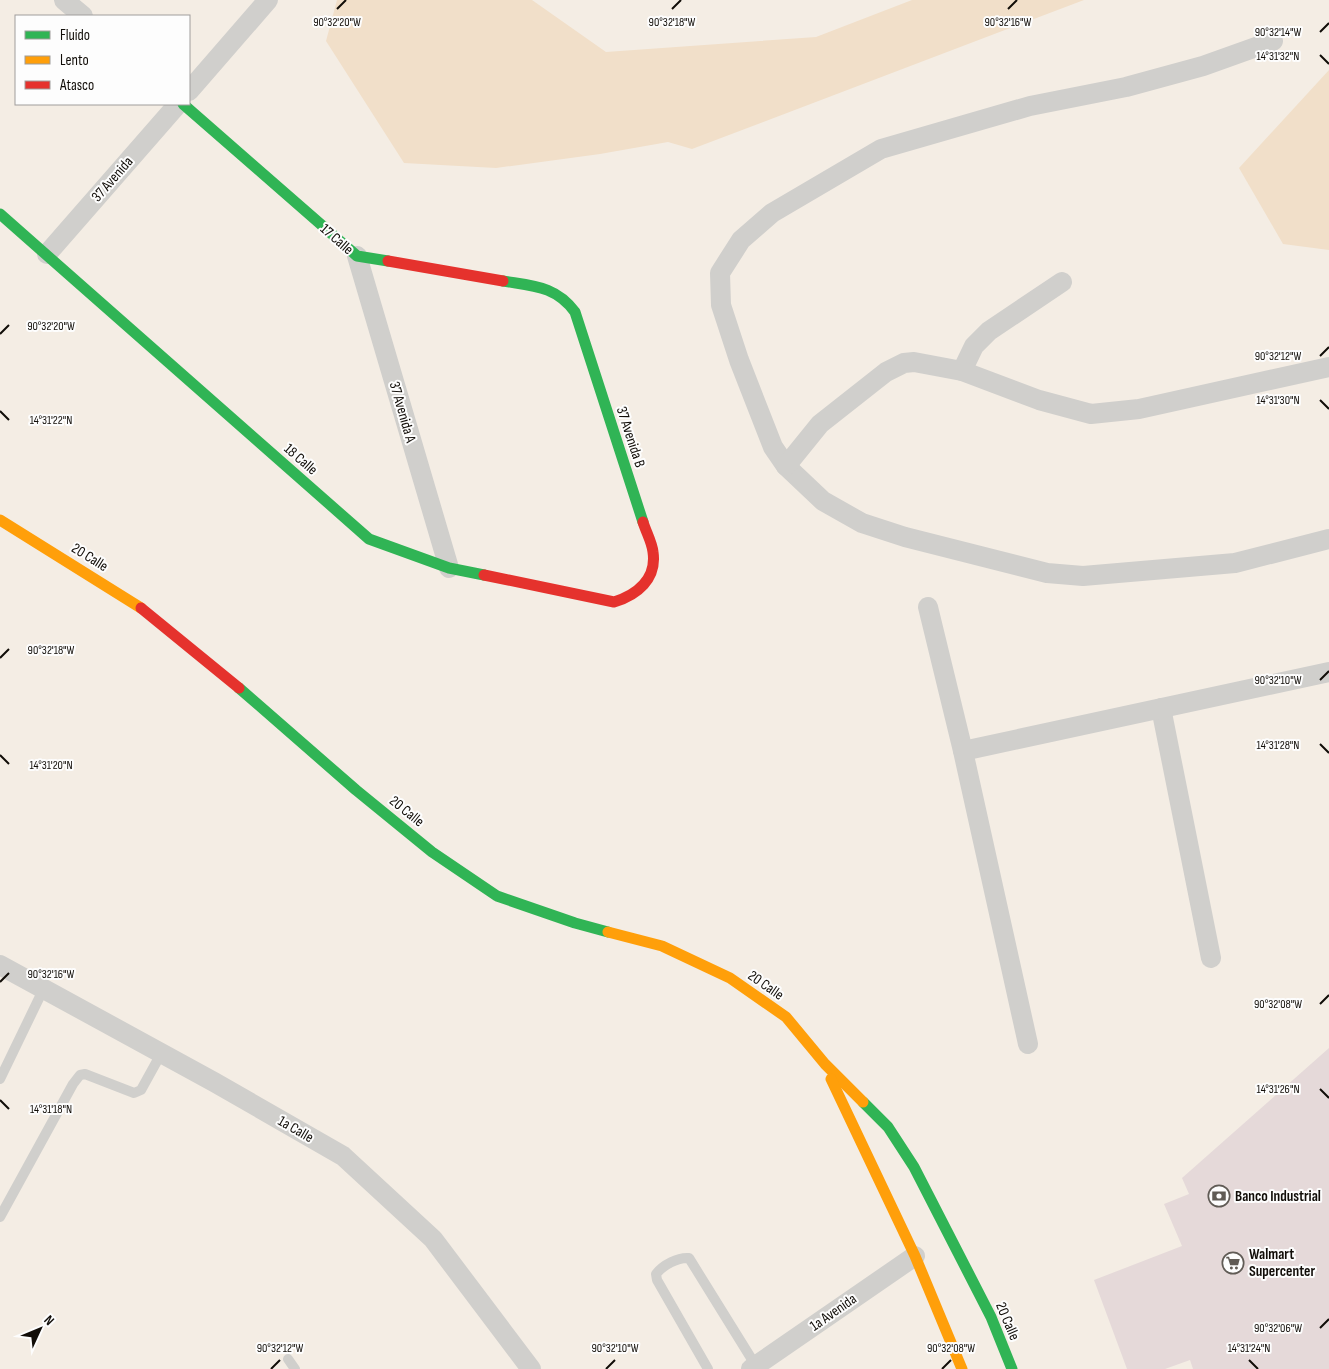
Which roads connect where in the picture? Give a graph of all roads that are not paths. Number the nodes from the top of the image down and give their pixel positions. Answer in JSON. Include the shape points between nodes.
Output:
{"nodes":[{"id":1,"x":64,"y":0,"type":"edge"},
{"id":2,"x":268,"y":0,"type":"edge"},
{"id":3,"x":82,"y":15,"type":"edge"},
{"id":4,"x":1273,"y":41,"type":"dead end"},
{"id":5,"x":190,"y":90,"type":"edge"},
{"id":6,"x":177,"y":105,"type":"edge"},
{"id":7,"x":184,"y":105,"type":"edge"},
{"id":8,"x":0,"y":214,"type":"edge"},
{"id":9,"x":47,"y":254,"type":"junction"},
{"id":10,"x":357,"y":256,"type":"junction"},
{"id":11,"x":1062,"y":282,"type":"dead end"},
{"id":12,"x":561,"y":296,"type":"joint"},
{"id":13,"x":1329,"y":367,"type":"edge"},
{"id":14,"x":962,"y":371,"type":"junction"},
{"id":15,"x":786,"y":466,"type":"junction"},
{"id":16,"x":0,"y":520,"type":"edge"},
{"id":17,"x":1329,"y":539,"type":"edge"},
{"id":18,"x":449,"y":568,"type":"junction"},
{"id":19,"x":641,"y":589,"type":"joint"},
{"id":20,"x":928,"y":607,"type":"dead end"},
{"id":21,"x":1329,"y":672,"type":"edge"},
{"id":22,"x":1161,"y":708,"type":"junction"},
{"id":23,"x":963,"y":751,"type":"junction"},
{"id":24,"x":1211,"y":958,"type":"dead end"},
{"id":25,"x":0,"y":964,"type":"edge"},
{"id":26,"x":44,"y":988,"type":"junction"},
{"id":27,"x":1028,"y":1044,"type":"dead end"},
{"id":28,"x":162,"y":1052,"type":"junction"},
{"id":29,"x":825,"y":1064,"type":"junction"},
{"id":30,"x":0,"y":1079,"type":"edge"},
{"id":31,"x":0,"y":1217,"type":"edge"},
{"id":32,"x":915,"y":1256,"type":"junction"},
{"id":33,"x":288,"y":1359,"type":"dead end"},
{"id":34,"x":754,"y":1367,"type":"edge"},
{"id":35,"x":295,"y":1369,"type":"edge"},
{"id":36,"x":531,"y":1369,"type":"edge"},
{"id":37,"x":708,"y":1369,"type":"edge"},
{"id":38,"x":962,"y":1369,"type":"edge"},
{"id":39,"x":1012,"y":1369,"type":"edge"}],
"edges":[{"from":1,"to":3,"type":"street"},
{"from":2,"to":5,"type":"street"},
{"from":4,"to":15,"type":"street","via":[[1204,66],[1126,87],[1030,106],[881,148],[772,213],[741,240],[720,273],[721,305],[773,447]]},
{"from":6,"to":9,"type":"street","name":"37 Avenida"},
{"from":7,"to":10,"type":"main road","name":"17 Calle"},
{"from":8,"to":9,"type":"main road","name":"18 Calle"},
{"from":9,"to":18,"type":"main road","name":"18 Calle","via":[[368,539]]},
{"from":10,"to":12,"type":"main road","name":"17 Calle","via":[[541,287]]},
{"from":10,"to":18,"type":"street","name":"37 Avenida A"},
{"from":11,"to":14,"type":"street","via":[[989,330],[974,346]]},
{"from":12,"to":19,"type":"main road","name":"37 Avenida B","via":[[574,312],[653,552],[651,573]]},
{"from":13,"to":14,"type":"street","via":[[1138,409],[1091,414],[1039,400]]},
{"from":14,"to":15,"type":"street","via":[[914,362],[895,366],[820,424]]},
{"from":15,"to":17,"type":"street","via":[[823,501],[862,523],[904,537],[1047,573],[1083,576],[1235,563]]},
{"from":16,"to":29,"type":"main road","name":"20 Calle","via":[[135,603],[432,852],[497,896],[574,923],[662,946],[730,978],[786,1017]]},
{"from":18,"to":19,"type":"main road","name":"18 Calle","via":[[614,602],[629,598]]},
{"from":20,"to":23,"type":"street"},
{"from":21,"to":22,"type":"street"},
{"from":22,"to":23,"type":"street"},
{"from":22,"to":24,"type":"street"},
{"from":23,"to":27,"type":"street"},
{"from":25,"to":26,"type":"street","name":"1a Calle"},
{"from":26,"to":28,"type":"street","name":"1a Calle"},
{"from":26,"to":30,"type":"lane"},
{"from":28,"to":31,"type":"lane","via":[[140,1090],[134,1092],[85,1074],[80,1076]]},
{"from":28,"to":36,"type":"street","name":"1a Calle","via":[[343,1156],[433,1239]]},
{"from":29,"to":32,"type":"main road","name":"20 Calle"},
{"from":29,"to":39,"type":"main road","name":"20 Calle","via":[[888,1127],[914,1167],[991,1317]]},
{"from":32,"to":34,"type":"street","name":"1a Avenida"},
{"from":32,"to":38,"type":"main road","name":"20 Calle"},
{"from":33,"to":35,"type":"lane"},
{"from":34,"to":37,"type":"lane","via":[[693,1264],[688,1258],[682,1258],[660,1268],[657,1280]]}]}
